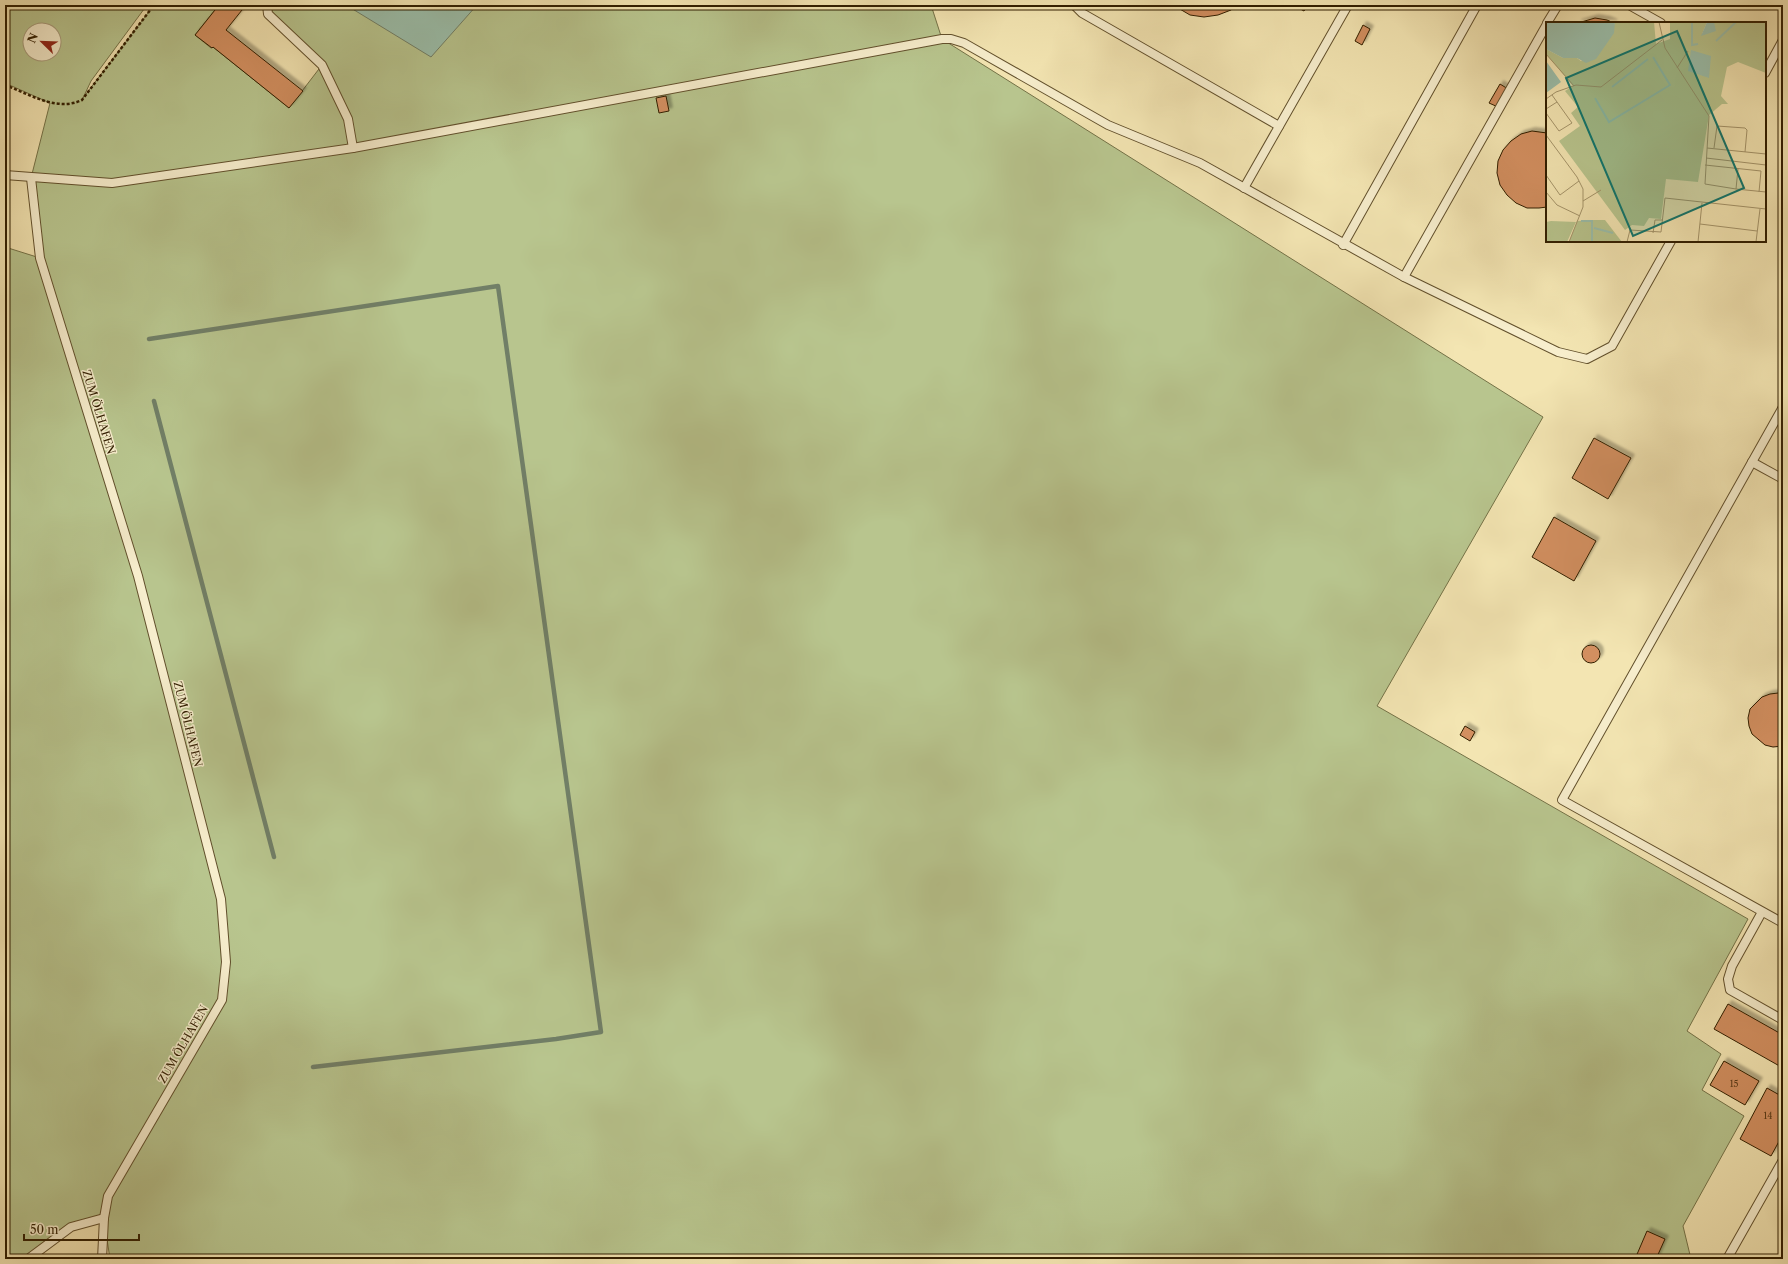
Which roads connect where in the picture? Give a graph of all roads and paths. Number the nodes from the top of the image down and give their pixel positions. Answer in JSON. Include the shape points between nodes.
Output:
{"nodes":[{"id":1,"x":154,"y":5,"type":"edge"},
{"id":2,"x":268,"y":5,"type":"edge"},
{"id":3,"x":1074,"y":5,"type":"edge"},
{"id":4,"x":1348,"y":5,"type":"edge"},
{"id":5,"x":1477,"y":5,"type":"edge"},
{"id":6,"x":1558,"y":5,"type":"edge"},
{"id":7,"x":1629,"y":5,"type":"edge"},
{"id":8,"x":1548,"y":22,"type":"edge"},
{"id":9,"x":1659,"y":22,"type":"edge"},
{"id":10,"x":1546,"y":25,"type":"edge"},
{"id":11,"x":1783,"y":40,"type":"edge"},
{"id":12,"x":1766,"y":71,"type":"edge"},
{"id":13,"x":5,"y":85,"type":"edge"},
{"id":14,"x":1280,"y":126,"type":"junction"},
{"id":15,"x":353,"y":148,"type":"junction"},
{"id":16,"x":5,"y":176,"type":"edge"},
{"id":17,"x":31,"y":178,"type":"junction"},
{"id":18,"x":1244,"y":188,"type":"junction"},
{"id":19,"x":1670,"y":242,"type":"edge"},
{"id":20,"x":1343,"y":244,"type":"junction"},
{"id":21,"x":1404,"y":277,"type":"junction"},
{"id":22,"x":1783,"y":407,"type":"edge"},
{"id":23,"x":1752,"y":462,"type":"junction"},
{"id":24,"x":1783,"y":479,"type":"edge"},
{"id":25,"x":1762,"y":912,"type":"junction"},
{"id":26,"x":1783,"y":923,"type":"edge"},
{"id":27,"x":1783,"y":1020,"type":"edge"},
{"id":28,"x":1783,"y":1160,"type":"edge"},
{"id":29,"x":104,"y":1218,"type":"junction"},
{"id":30,"x":28,"y":1259,"type":"edge"},
{"id":31,"x":102,"y":1259,"type":"edge"},
{"id":32,"x":1727,"y":1259,"type":"edge"}],
"edges":[{"from":1,"to":13,"type":"path","via":[[82,100],[63,105]]},
{"from":2,"to":15,"type":"lane","via":[[268,14],[322,66],[348,119]]},
{"from":3,"to":14,"type":"lane","via":[[1082,13]]},
{"from":4,"to":14,"type":"lane"},
{"from":5,"to":20,"type":"lane"},
{"from":6,"to":8,"type":"lane"},
{"from":7,"to":9,"type":"lane"},
{"from":10,"to":21,"type":"lane"},
{"from":11,"to":12,"type":"lane"},
{"from":14,"to":18,"type":"lane"},
{"from":15,"to":17,"type":"lane","via":[[112,184]]},
{"from":15,"to":18,"type":"lane","via":[[842,56],[951,39],[1108,125],[1200,163]]},
{"from":16,"to":17,"type":"lane"},
{"from":17,"to":29,"type":"lane","name":"ZUM ÖLHAFEN","via":[[40,258],[138,576],[221,899],[226,962],[222,1000],[108,1196]]},
{"from":18,"to":20,"type":"lane"},
{"from":19,"to":21,"type":"lane","via":[[1612,346],[1587,359],[1558,352]]},
{"from":20,"to":21,"type":"lane"},
{"from":22,"to":23,"type":"lane"},
{"from":23,"to":24,"type":"lane"},
{"from":23,"to":25,"type":"lane","via":[[1562,800]]},
{"from":25,"to":26,"type":"lane"},
{"from":25,"to":27,"type":"lane","via":[[1732,966],[1728,979],[1730,990]]},
{"from":28,"to":32,"type":"lane"},
{"from":29,"to":30,"type":"lane","via":[[71,1227]]},
{"from":29,"to":31,"type":"lane","name":"ZUM ÖLHAFEN"}]}
